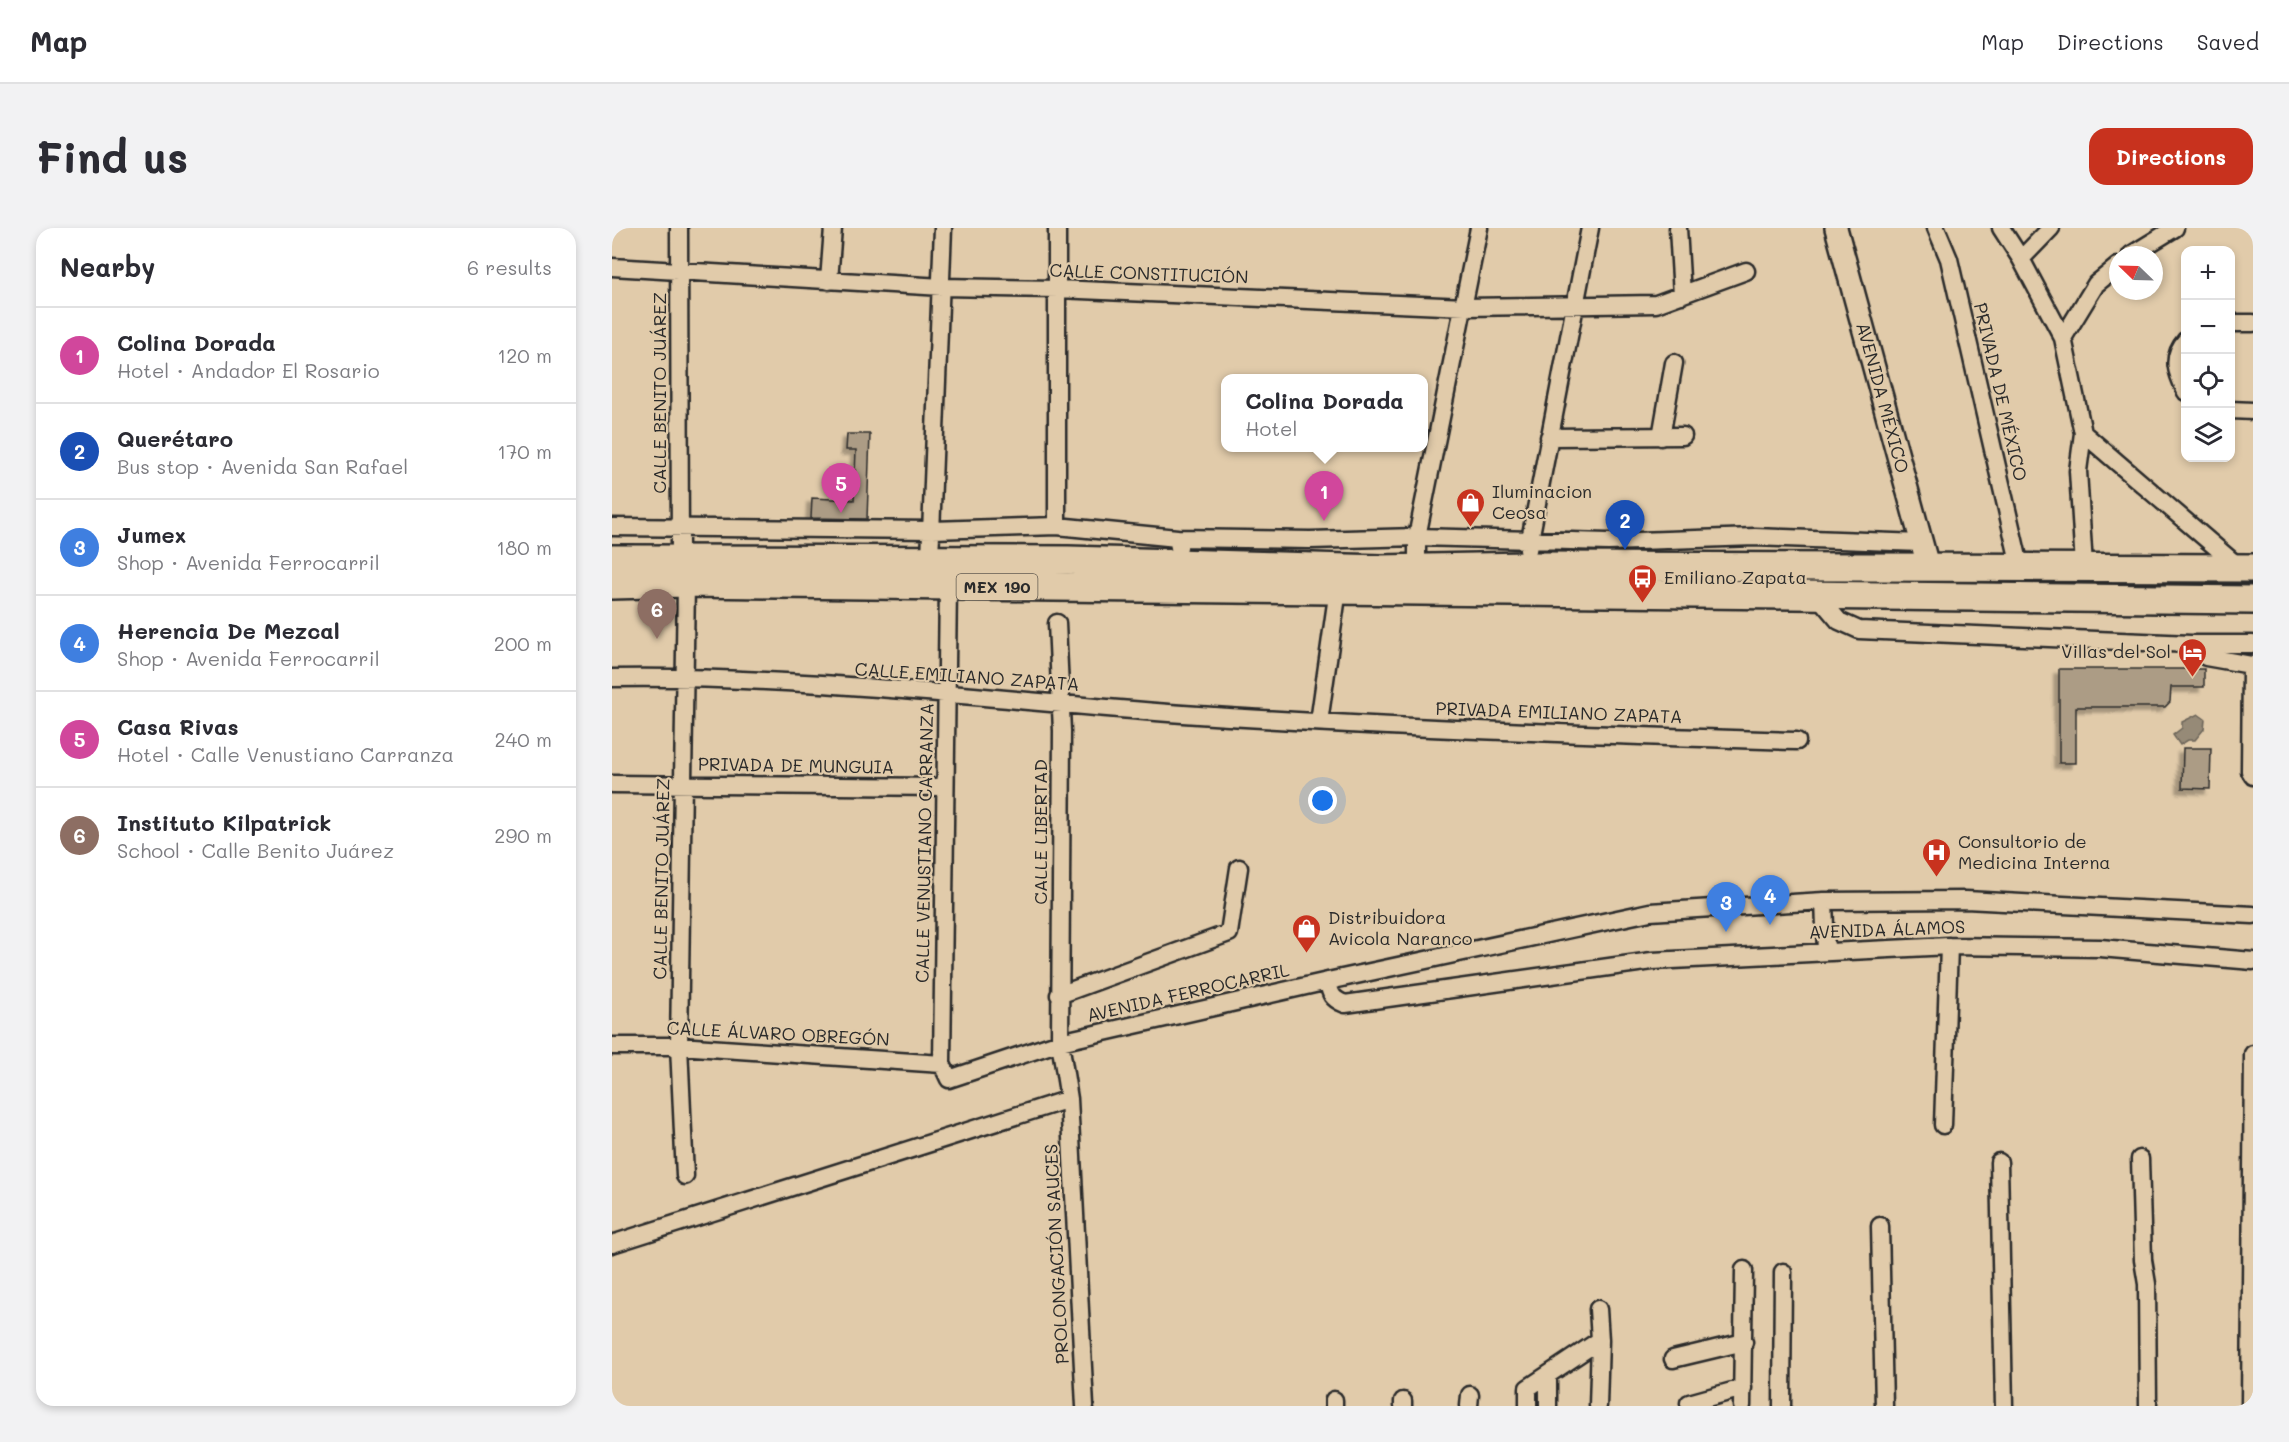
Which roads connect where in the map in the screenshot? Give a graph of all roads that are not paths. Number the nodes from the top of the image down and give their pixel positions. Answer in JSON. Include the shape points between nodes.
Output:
{"nodes":[{"id":1,"x":678,"y":228,"type":"edge"},
{"id":2,"x":833,"y":228,"type":"edge"},
{"id":3,"x":943,"y":228,"type":"edge"},
{"id":4,"x":1057,"y":228,"type":"edge"},
{"id":5,"x":1479,"y":228,"type":"edge"},
{"id":6,"x":1590,"y":228,"type":"edge"},
{"id":7,"x":1678,"y":228,"type":"edge"},
{"id":8,"x":1836,"y":228,"type":"edge"},
{"id":9,"x":1936,"y":228,"type":"edge"},
{"id":10,"x":2001,"y":228,"type":"edge"},
{"id":11,"x":2051,"y":228,"type":"edge"},
{"id":12,"x":2175,"y":228,"type":"edge"},
{"id":13,"x":2146,"y":246,"type":"edge"},
{"id":14,"x":2021,"y":259,"type":"junction"},
{"id":15,"x":612,"y":267,"type":"edge"},
{"id":16,"x":679,"y":271,"type":"junction"},
{"id":17,"x":1746,"y":271,"type":"dead end"},
{"id":18,"x":2109,"y":273,"type":"edge"},
{"id":19,"x":829,"y":281,"type":"junction"},
{"id":20,"x":942,"y":287,"type":"junction"},
{"id":21,"x":1058,"y":289,"type":"junction"},
{"id":22,"x":1682,"y":295,"type":"junction"},
{"id":23,"x":1574,"y":305,"type":"junction"},
{"id":24,"x":1464,"y":307,"type":"junction"},
{"id":25,"x":2235,"y":323,"type":"edge"},
{"id":26,"x":2253,"y":323,"type":"edge"},
{"id":27,"x":2063,"y":338,"type":"junction"},
{"id":28,"x":2181,"y":345,"type":"edge"},
{"id":29,"x":1674,"y":363,"type":"dead end"},
{"id":30,"x":2181,"y":381,"type":"edge"},
{"id":31,"x":2235,"y":410,"type":"edge"},
{"id":32,"x":2253,"y":411,"type":"edge"},
{"id":33,"x":2083,"y":433,"type":"junction"},
{"id":34,"x":1683,"y":436,"type":"dead end"},
{"id":35,"x":1550,"y":437,"type":"junction"},
{"id":36,"x":1661,"y":437,"type":"junction"},
{"id":37,"x":680,"y":526,"type":"junction"},
{"id":38,"x":1057,"y":526,"type":"junction"},
{"id":39,"x":612,"y":527,"type":"edge"},
{"id":40,"x":933,"y":530,"type":"junction"},
{"id":41,"x":1418,"y":537,"type":"junction"},
{"id":42,"x":1180,"y":550,"type":"junction"},
{"id":43,"x":1528,"y":553,"type":"junction"},
{"id":44,"x":1924,"y":555,"type":"junction"},
{"id":45,"x":612,"y":559,"type":"edge"},
{"id":46,"x":930,"y":560,"type":"junction"},
{"id":47,"x":2020,"y":566,"type":"junction"},
{"id":48,"x":2084,"y":566,"type":"junction"},
{"id":49,"x":1417,"y":568,"type":"junction"},
{"id":50,"x":2246,"y":568,"type":"edge"},
{"id":51,"x":683,"y":571,"type":"junction"},
{"id":52,"x":612,"y":585,"type":"edge"},
{"id":53,"x":948,"y":586,"type":"junction"},
{"id":54,"x":1338,"y":589,"type":"junction"},
{"id":55,"x":1817,"y":595,"type":"junction"},
{"id":56,"x":2253,"y":600,"type":"edge"},
{"id":57,"x":1057,"y":623,"type":"dead end"},
{"id":58,"x":2192,"y":644,"type":"junction"},
{"id":59,"x":2253,"y":644,"type":"edge"},
{"id":60,"x":2252,"y":665,"type":"edge"},
{"id":61,"x":684,"y":677,"type":"junction"},
{"id":62,"x":612,"y":678,"type":"edge"},
{"id":63,"x":946,"y":694,"type":"junction"},
{"id":64,"x":1060,"y":703,"type":"junction"},
{"id":65,"x":1319,"y":722,"type":"junction"},
{"id":66,"x":1797,"y":741,"type":"dead end"},
{"id":67,"x":2253,"y":776,"type":"edge"},
{"id":68,"x":612,"y":784,"type":"edge"},
{"id":69,"x":683,"y":784,"type":"junction"},
{"id":70,"x":944,"y":787,"type":"junction"},
{"id":71,"x":1239,"y":868,"type":"dead end"},
{"id":72,"x":1824,"y":901,"type":"junction"},
{"id":73,"x":2253,"y":915,"type":"edge"},
{"id":74,"x":1949,"y":946,"type":"junction"},
{"id":75,"x":1826,"y":952,"type":"junction"},
{"id":76,"x":2253,"y":961,"type":"edge"},
{"id":77,"x":1328,"y":981,"type":"junction"},
{"id":78,"x":1059,"y":995,"type":"junction"},
{"id":79,"x":1060,"y":1042,"type":"junction"},
{"id":80,"x":612,"y":1046,"type":"edge"},
{"id":81,"x":679,"y":1046,"type":"junction"},
{"id":82,"x":2253,"y":1054,"type":"edge"},
{"id":83,"x":942,"y":1064,"type":"junction"},
{"id":84,"x":1069,"y":1099,"type":"junction"},
{"id":85,"x":1943,"y":1125,"type":"dead end"},
{"id":86,"x":2140,"y":1159,"type":"dead end"},
{"id":87,"x":1999,"y":1162,"type":"dead end"},
{"id":88,"x":685,"y":1176,"type":"dead end"},
{"id":89,"x":1880,"y":1226,"type":"dead end"},
{"id":90,"x":612,"y":1244,"type":"edge"},
{"id":91,"x":1744,"y":1270,"type":"dead end"},
{"id":92,"x":1783,"y":1272,"type":"dead end"},
{"id":93,"x":1598,"y":1309,"type":"dead end"},
{"id":94,"x":1600,"y":1340,"type":"junction"},
{"id":95,"x":1744,"y":1342,"type":"junction"},
{"id":96,"x":1673,"y":1359,"type":"dead end"},
{"id":97,"x":1548,"y":1375,"type":"junction"},
{"id":98,"x":1743,"y":1388,"type":"junction"},
{"id":99,"x":1689,"y":1404,"type":"dead end"},
{"id":100,"x":1085,"y":1406,"type":"edge"},
{"id":101,"x":1528,"y":1406,"type":"edge"},
{"id":102,"x":1548,"y":1406,"type":"edge"},
{"id":103,"x":1598,"y":1406,"type":"edge"},
{"id":104,"x":1742,"y":1406,"type":"edge"},
{"id":105,"x":1782,"y":1406,"type":"edge"},
{"id":106,"x":1884,"y":1406,"type":"edge"},
{"id":107,"x":2004,"y":1406,"type":"edge"},
{"id":108,"x":2148,"y":1406,"type":"edge"},
{"id":109,"x":2250,"y":1406,"type":"edge"}],
"edges":[{"from":1,"to":16,"type":"street","name":"CALLE BENITO JUÁREZ"},
{"from":2,"to":19,"type":"street"},
{"from":3,"to":20,"type":"street"},
{"from":4,"to":21,"type":"street"},
{"from":5,"to":24,"type":"street"},
{"from":6,"to":23,"type":"street"},
{"from":7,"to":22,"type":"street"},
{"from":8,"to":44,"type":"street","name":"AVENIDA MÉXICO"},
{"from":9,"to":47,"type":"street","name":"PRIVADA DE MÉXICO","via":[[1949,259]]},
{"from":10,"to":14,"type":"street"},
{"from":11,"to":14,"type":"street"},
{"from":12,"to":13,"type":"street"},
{"from":14,"to":27,"type":"street"},
{"from":15,"to":16,"type":"street","name":"CALLE CONSTITUCIÓN"},
{"from":16,"to":19,"type":"street","name":"CALLE CONSTITUCIÓN"},
{"from":16,"to":37,"type":"street","name":"CALLE BENITO JUÁREZ"},
{"from":17,"to":22,"type":"street","name":"CALLE CONSTITUCIÓN"},
{"from":18,"to":27,"type":"street","via":[[2096,284]]},
{"from":19,"to":20,"type":"street","name":"CALLE CONSTITUCIÓN"},
{"from":20,"to":21,"type":"street","name":"CALLE CONSTITUCIÓN"},
{"from":20,"to":40,"type":"street"},
{"from":21,"to":24,"type":"street","name":"CALLE CONSTITUCIÓN"},
{"from":21,"to":38,"type":"street"},
{"from":22,"to":23,"type":"street","name":"CALLE CONSTITUCIÓN","via":[[1656,304]]},
{"from":23,"to":24,"type":"street","name":"CALLE CONSTITUCIÓN"},
{"from":23,"to":35,"type":"street"},
{"from":24,"to":41,"type":"street"},
{"from":25,"to":26,"type":"street"},
{"from":27,"to":33,"type":"street"},
{"from":28,"to":30,"type":"street","via":[[2175,368]]},
{"from":29,"to":36,"type":"street"},
{"from":31,"to":32,"type":"street"},
{"from":33,"to":48,"type":"street","via":[[2078,471]]},
{"from":33,"to":50,"type":"street"},
{"from":34,"to":36,"type":"street"},
{"from":35,"to":36,"type":"street"},
{"from":35,"to":43,"type":"street"},
{"from":37,"to":39,"type":"street"},
{"from":37,"to":40,"type":"street"},
{"from":37,"to":51,"type":"street","name":"CALLE BENITO JUÁREZ"},
{"from":38,"to":40,"type":"street"},
{"from":38,"to":42,"type":"street"},
{"from":40,"to":46,"type":"street"},
{"from":41,"to":42,"type":"street"},
{"from":41,"to":43,"type":"street"},
{"from":41,"to":49,"type":"street"},
{"from":42,"to":46,"type":"highway","number":"MEX 190"},
{"from":42,"to":49,"type":"highway","number":"MEX 190"},
{"from":43,"to":44,"type":"highway","number":"MEX 190"},
{"from":43,"to":49,"type":"highway","number":"MEX 190"},
{"from":44,"to":47,"type":"highway","number":"MEX 190"},
{"from":45,"to":51,"type":"highway","number":"MEX 190"},
{"from":46,"to":51,"type":"highway","number":"MEX 190"},
{"from":47,"to":48,"type":"highway","number":"MEX 190"},
{"from":48,"to":50,"type":"highway","number":"MEX 190"},
{"from":51,"to":52,"type":"highway","number":"MEX 190"},
{"from":51,"to":53,"type":"highway","number":"MEX 190"},
{"from":51,"to":61,"type":"street","name":"CALLE BENITO JUÁREZ"},
{"from":53,"to":54,"type":"highway","number":"MEX 190"},
{"from":53,"to":63,"type":"street","name":"CALLE VENUSTIANO CARRANZA"},
{"from":54,"to":55,"type":"highway","number":"MEX 190"},
{"from":54,"to":65,"type":"street"},
{"from":55,"to":56,"type":"highway","number":"MEX 190"},
{"from":55,"to":58,"type":"street","via":[[1839,621],[1859,630]]},
{"from":57,"to":64,"type":"street","name":"CALLE LIBERTAD"},
{"from":58,"to":59,"type":"street"},
{"from":58,"to":60,"type":"street","via":[[2206,657]]},
{"from":60,"to":67,"type":"street"},
{"from":61,"to":62,"type":"street","name":"CALLE EMILIANO ZAPATA"},
{"from":61,"to":63,"type":"street","name":"CALLE EMILIANO ZAPATA"},
{"from":61,"to":69,"type":"street","name":"CALLE BENITO JUÁREZ"},
{"from":63,"to":64,"type":"street","name":"CALLE EMILIANO ZAPATA"},
{"from":63,"to":70,"type":"street","name":"CALLE VENUSTIANO CARRANZA"},
{"from":64,"to":65,"type":"street","name":"CALLE EMILIANO ZAPATA"},
{"from":64,"to":78,"type":"street","name":"CALLE LIBERTAD"},
{"from":65,"to":66,"type":"street","name":"PRIVADA EMILIANO ZAPATA"},
{"from":68,"to":69,"type":"street","name":"PRIVADA DE MUNGUIA"},
{"from":69,"to":70,"type":"street","name":"PRIVADA DE MUNGUIA"},
{"from":69,"to":81,"type":"street","name":"CALLE BENITO JUÁREZ"},
{"from":70,"to":83,"type":"street","name":"CALLE VENUSTIANO CARRANZA"},
{"from":71,"to":78,"type":"street","via":[[1229,933]]},
{"from":72,"to":73,"type":"street","name":"AVENIDA FERROCARRIL","via":[[1966,900]]},
{"from":72,"to":75,"type":"street"},
{"from":72,"to":77,"type":"street","name":"AVENIDA FERROCARRIL","via":[[1650,912]]},
{"from":74,"to":75,"type":"street","name":"AVENIDA ÁLAMOS"},
{"from":74,"to":76,"type":"street","name":"AVENIDA ÁLAMOS","via":[[2100,948]]},
{"from":74,"to":85,"type":"street"},
{"from":75,"to":77,"type":"street","name":"AVENIDA ÁLAMOS","via":[[1652,961],[1345,1004],[1330,995]]},
{"from":77,"to":79,"type":"street","name":"AVENIDA FERROCARRIL"},
{"from":78,"to":79,"type":"street","name":"CALLE LIBERTAD"},
{"from":79,"to":83,"type":"street","name":"AVENIDA FERROCARRIL","via":[[949,1079]]},
{"from":79,"to":84,"type":"street","name":"PROLONGACIÓN SAUCES"},
{"from":80,"to":81,"type":"street","name":"CALLE ÁLVARO OBREGÓN"},
{"from":81,"to":83,"type":"street","name":"CALLE ÁLVARO OBREGÓN"},
{"from":81,"to":88,"type":"street","name":"CALLE BENITO JUÁREZ"},
{"from":82,"to":109,"type":"street"},
{"from":84,"to":90,"type":"street"},
{"from":84,"to":100,"type":"street","name":"PROLONGACIÓN SAUCES"},
{"from":86,"to":108,"type":"street"},
{"from":87,"to":107,"type":"street"},
{"from":89,"to":106,"type":"street"},
{"from":91,"to":95,"type":"street"},
{"from":92,"to":105,"type":"street"},
{"from":93,"to":94,"type":"street"},
{"from":94,"to":97,"type":"street"},
{"from":94,"to":103,"type":"street"},
{"from":95,"to":96,"type":"street"},
{"from":95,"to":98,"type":"street"},
{"from":97,"to":101,"type":"street","via":[[1528,1388]]},
{"from":97,"to":102,"type":"street"},
{"from":98,"to":99,"type":"street"},
{"from":98,"to":104,"type":"street"}]}
